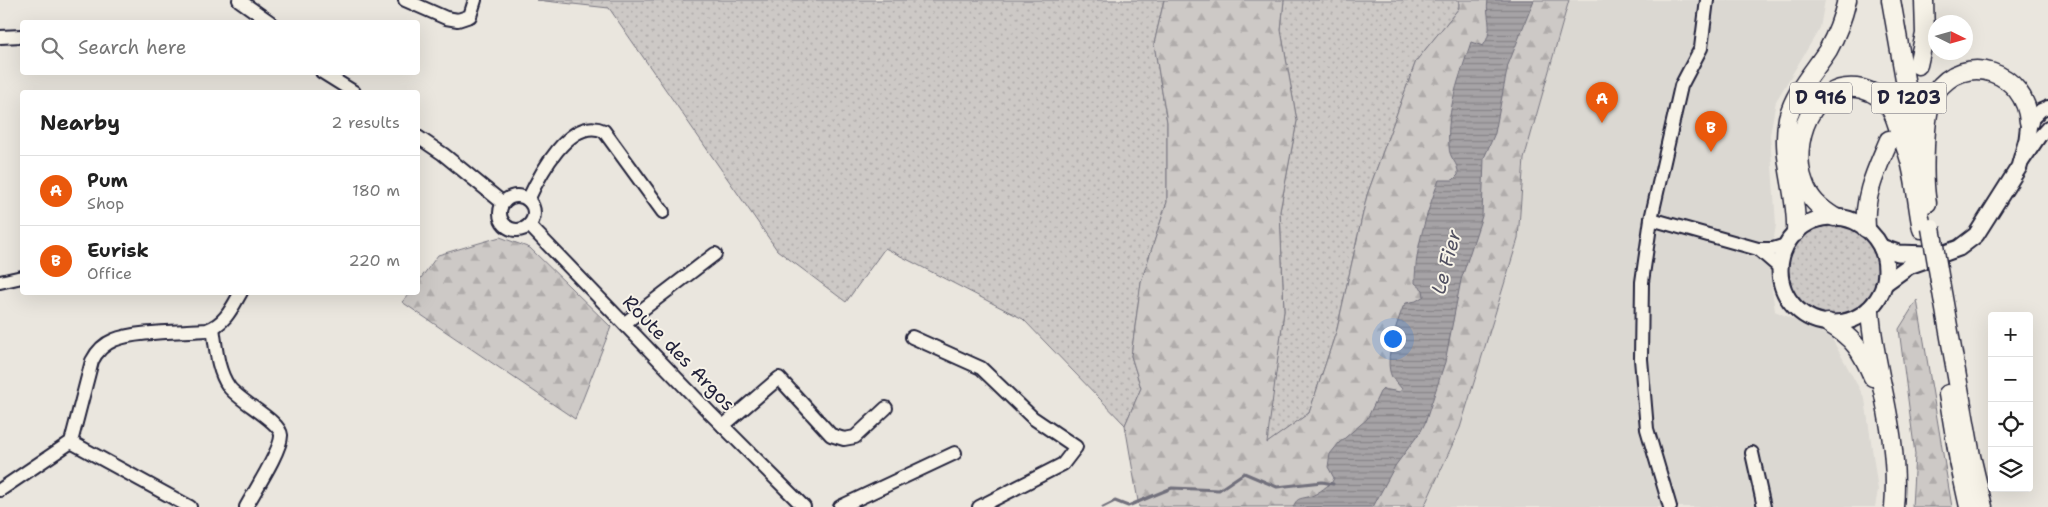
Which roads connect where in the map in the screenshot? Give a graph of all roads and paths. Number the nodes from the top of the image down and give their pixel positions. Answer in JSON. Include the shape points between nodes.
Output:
{"nodes":[{"id":1,"x":240,"y":0,"type":"edge"},
{"id":2,"x":405,"y":0,"type":"edge"},
{"id":3,"x":475,"y":0,"type":"edge"},
{"id":4,"x":1706,"y":0,"type":"edge"},
{"id":5,"x":1847,"y":0,"type":"edge"},
{"id":6,"x":1881,"y":0,"type":"edge"},
{"id":7,"x":1891,"y":0,"type":"edge"},
{"id":8,"x":1924,"y":0,"type":"edge"},
{"id":9,"x":267,"y":20,"type":"edge"},
{"id":10,"x":20,"y":36,"type":"edge"},
{"id":11,"x":0,"y":37,"type":"edge"},
{"id":12,"x":1918,"y":65,"type":"dead end"},
{"id":13,"x":328,"y":75,"type":"edge"},
{"id":14,"x":351,"y":90,"type":"edge"},
{"id":15,"x":2048,"y":107,"type":"edge"},
{"id":16,"x":2029,"y":122,"type":"junction"},
{"id":17,"x":2048,"y":127,"type":"edge"},
{"id":18,"x":420,"y":138,"type":"edge"},
{"id":19,"x":1889,"y":140,"type":"dead end"},
{"id":20,"x":1911,"y":164,"type":"junction"},
{"id":21,"x":2019,"y":167,"type":"junction"},
{"id":22,"x":1926,"y":196,"type":"junction"},
{"id":23,"x":528,"y":200,"type":"junction"},
{"id":24,"x":502,"y":203,"type":"junction"},
{"id":25,"x":663,"y":212,"type":"dead end"},
{"id":26,"x":1834,"y":217,"type":"junction"},
{"id":27,"x":1651,"y":219,"type":"junction"},
{"id":28,"x":529,"y":224,"type":"junction"},
{"id":29,"x":1866,"y":228,"type":"junction"},
{"id":30,"x":1927,"y":229,"type":"junction"},
{"id":31,"x":1791,"y":238,"type":"junction"},
{"id":32,"x":1881,"y":247,"type":"junction"},
{"id":33,"x":1758,"y":249,"type":"junction"},
{"id":34,"x":714,"y":254,"type":"dead end"},
{"id":35,"x":1937,"y":254,"type":"junction"},
{"id":36,"x":1780,"y":268,"type":"junction"},
{"id":37,"x":20,"y":277,"type":"edge"},
{"id":38,"x":1936,"y":281,"type":"junction"},
{"id":39,"x":0,"y":282,"type":"edge"},
{"id":40,"x":1884,"y":284,"type":"junction"},
{"id":41,"x":239,"y":295,"type":"edge"},
{"id":42,"x":1870,"y":310,"type":"junction"},
{"id":43,"x":625,"y":323,"type":"junction"},
{"id":44,"x":1828,"y":323,"type":"junction"},
{"id":45,"x":213,"y":328,"type":"junction"},
{"id":46,"x":912,"y":337,"type":"dead end"},
{"id":47,"x":886,"y":408,"type":"dead end"},
{"id":48,"x":1886,"y":409,"type":"junction"},
{"id":49,"x":723,"y":426,"type":"junction"},
{"id":50,"x":71,"y":442,"type":"junction"},
{"id":51,"x":955,"y":452,"type":"dead end"},
{"id":52,"x":1752,"y":453,"type":"dead end"},
{"id":53,"x":0,"y":490,"type":"edge"},
{"id":54,"x":190,"y":507,"type":"edge"},
{"id":55,"x":246,"y":507,"type":"edge"},
{"id":56,"x":804,"y":507,"type":"edge"},
{"id":57,"x":840,"y":507,"type":"edge"},
{"id":58,"x":979,"y":507,"type":"edge"},
{"id":59,"x":1670,"y":507,"type":"edge"},
{"id":60,"x":1764,"y":507,"type":"edge"},
{"id":61,"x":1894,"y":507,"type":"edge"},
{"id":62,"x":1969,"y":507,"type":"edge"},
{"id":63,"x":1983,"y":507,"type":"edge"}],
"edges":[{"from":1,"to":9,"type":"street"},
{"from":2,"to":3,"type":"street","via":[[458,20],[470,16]]},
{"from":4,"to":27,"type":"street","via":[[1701,48],[1681,86]]},
{"from":5,"to":31,"type":"highway","via":[[1835,36],[1798,91],[1788,120],[1786,152],[1795,207]]},
{"from":6,"to":20,"type":"highway","number":"D 1203"},
{"from":7,"to":22,"type":"highway","number":"D 1203"},
{"from":8,"to":12,"type":"highway","via":[[1924,34]]},
{"from":10,"to":11,"type":"street"},
{"from":13,"to":14,"type":"street"},
{"from":15,"to":16,"type":"street"},
{"from":16,"to":21,"type":"main road"},
{"from":16,"to":22,"type":"highway","via":[[2022,96],[2005,78],[1989,72],[1972,71],[1949,80],[1935,93],[1928,110]]},
{"from":17,"to":21,"type":"street"},
{"from":18,"to":24,"type":"street"},
{"from":19,"to":29,"type":"highway","via":[[1865,206]]},
{"from":20,"to":26,"type":"highway","number":"D 916","via":[[1894,116],[1882,99],[1858,89],[1828,93],[1816,104],[1807,121],[1800,163],[1804,184],[1812,199]]},
{"from":20,"to":30,"type":"highway","number":"D 1203"},
{"from":21,"to":35,"type":"main road","via":[[1976,236],[1959,248]]},
{"from":22,"to":30,"type":"highway","number":"D 1203"},
{"from":23,"to":24,"type":"street","via":[[519,196]]},
{"from":23,"to":25,"type":"street","via":[[539,175],[568,139],[590,127],[604,131]]},
{"from":23,"to":28,"type":"street","via":[[533,210]]},
{"from":24,"to":28,"type":"street","via":[[500,216],[505,226],[515,230],[524,229]]},
{"from":26,"to":29,"type":"main road","via":[[1851,220]]},
{"from":26,"to":31,"type":"main road","via":[[1814,220]]},
{"from":27,"to":33,"type":"street"},
{"from":27,"to":59,"type":"street","via":[[1642,282],[1641,359],[1646,429]]},
{"from":28,"to":43,"type":"street","name":"Route des Argos"},
{"from":29,"to":32,"type":"main road"},
{"from":30,"to":38,"type":"highway","number":"D 1203","bridge":true},
{"from":31,"to":33,"type":"street","via":[[1773,249]]},
{"from":31,"to":36,"type":"main road"},
{"from":32,"to":35,"type":"main road","via":[[1898,253]]},
{"from":32,"to":40,"type":"main road","via":[[1886,269]]},
{"from":33,"to":36,"type":"street"},
{"from":34,"to":43,"type":"street"},
{"from":35,"to":40,"type":"main road","via":[[1909,266]]},
{"from":36,"to":44,"type":"main road","via":[[1783,287],[1794,306],[1810,319]]},
{"from":37,"to":39,"type":"street"},
{"from":38,"to":62,"type":"highway","number":"D 1203","via":[[1954,431]]},
{"from":38,"to":63,"type":"highway","number":"D 1203"},
{"from":40,"to":42,"type":"main road","via":[[1881,295]]},
{"from":41,"to":45,"type":"street","via":[[226,318]]},
{"from":42,"to":44,"type":"main road","via":[[1850,322]]},
{"from":42,"to":48,"type":"highway"},
{"from":43,"to":49,"type":"street","name":"Route des Argos"},
{"from":44,"to":48,"type":"highway","via":[[1859,348]]},
{"from":45,"to":50,"type":"street","via":[[127,336],[106,343],[92,361]]},
{"from":45,"to":55,"type":"street","via":[[228,386],[246,404],[276,424],[281,434],[278,449]]},
{"from":46,"to":58,"type":"street","via":[[981,368],[1033,418],[1076,447],[1063,464]]},
{"from":47,"to":49,"type":"street","via":[[855,437],[844,439],[831,435],[779,378]]},
{"from":48,"to":61,"type":"highway","via":[[1894,461]]},
{"from":49,"to":56,"type":"street","name":"Route des Argos"},
{"from":50,"to":53,"type":"street"},
{"from":50,"to":54,"type":"street"},
{"from":51,"to":57,"type":"street"},
{"from":52,"to":60,"type":"street"}]}
